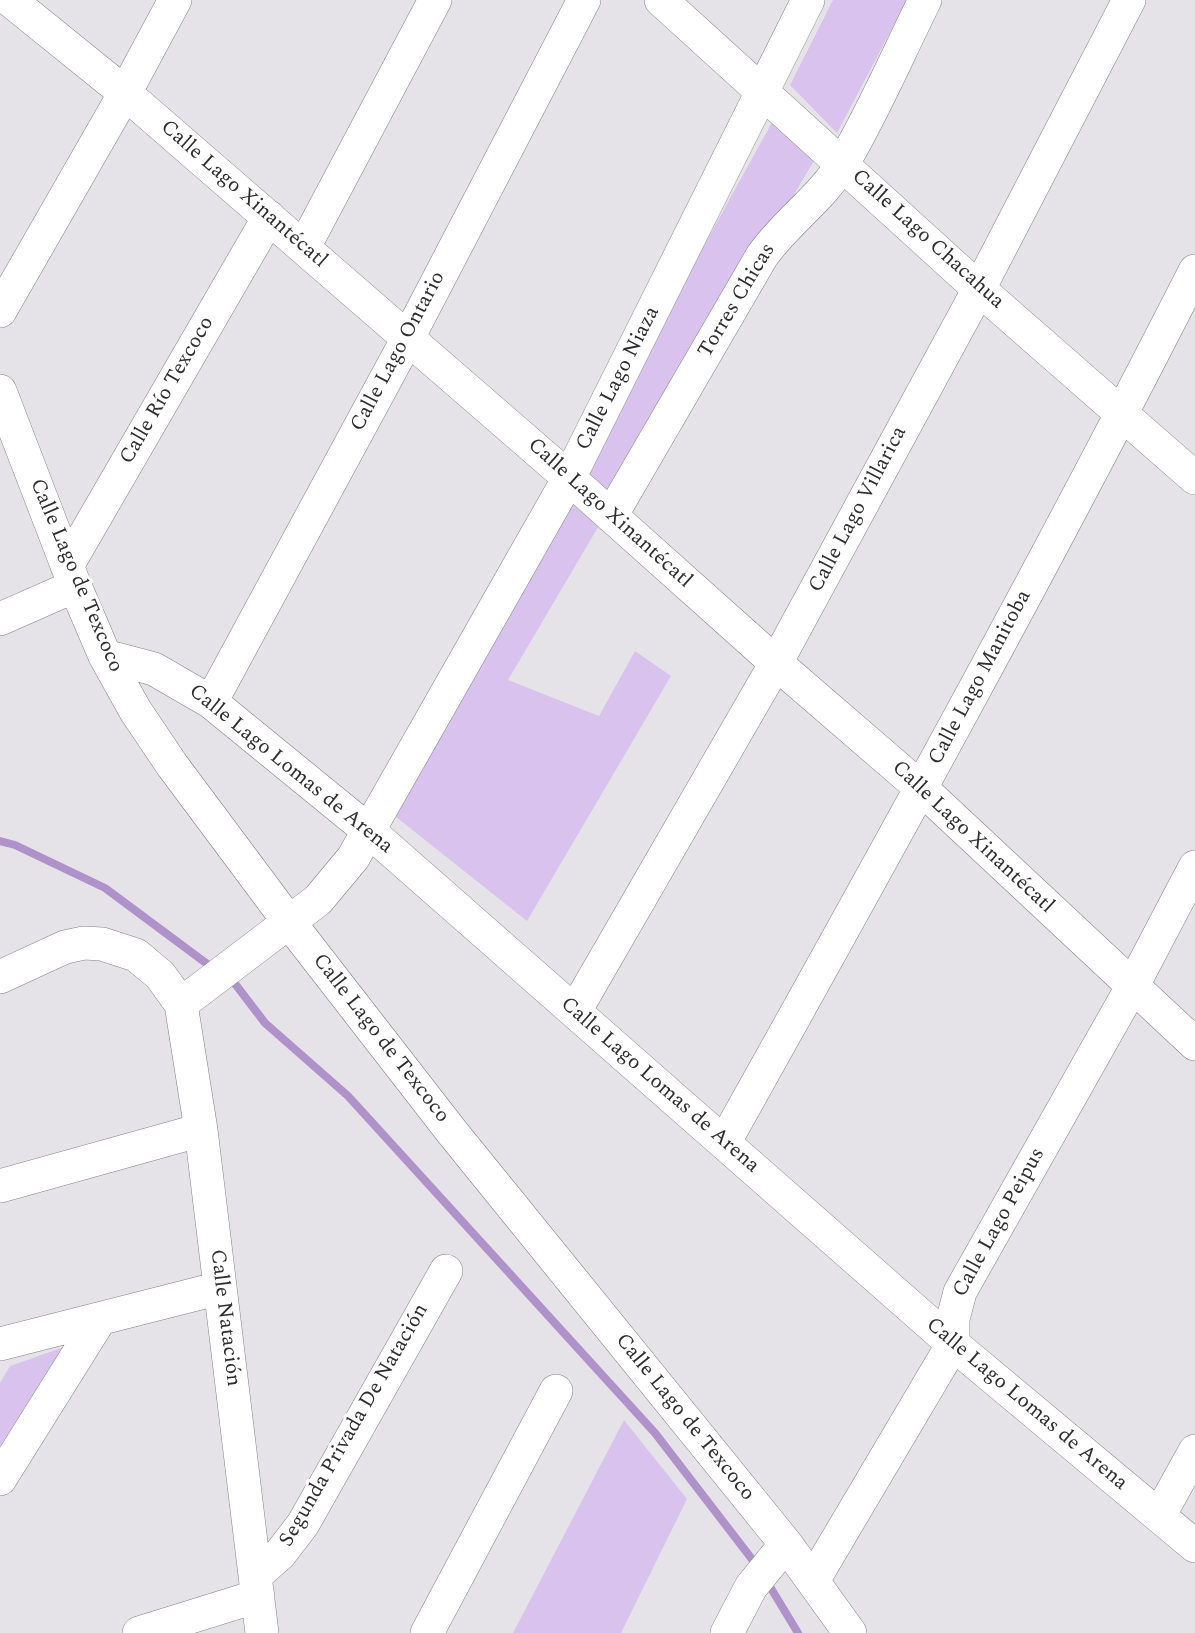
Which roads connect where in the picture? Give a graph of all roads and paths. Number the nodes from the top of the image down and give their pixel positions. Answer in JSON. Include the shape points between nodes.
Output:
{"nodes":[{"id":1,"x":10,"y":0,"type":"edge"},
{"id":2,"x":175,"y":0,"type":"edge"},
{"id":3,"x":435,"y":0,"type":"edge"},
{"id":4,"x":584,"y":0,"type":"edge"},
{"id":5,"x":661,"y":0,"type":"edge"},
{"id":6,"x":808,"y":0,"type":"edge"},
{"id":7,"x":925,"y":0,"type":"edge"},
{"id":8,"x":1129,"y":0,"type":"edge"},
{"id":9,"x":764,"y":92,"type":"junction"},
{"id":10,"x":125,"y":93,"type":"junction"},
{"id":11,"x":842,"y":163,"type":"junction"},
{"id":12,"x":269,"y":217,"type":"junction"},
{"id":13,"x":304,"y":247,"type":"junction"},
{"id":14,"x":1195,"y":271,"type":"edge"},
{"id":15,"x":979,"y":289,"type":"junction"},
{"id":16,"x":0,"y":311,"type":"edge"},
{"id":17,"x":408,"y":338,"type":"junction"},
{"id":18,"x":0,"y":391,"type":"edge"},
{"id":19,"x":1121,"y":416,"type":"junction"},
{"id":20,"x":569,"y":478,"type":"junction"},
{"id":21,"x":1195,"y":478,"type":"edge"},
{"id":22,"x":611,"y":516,"type":"junction"},
{"id":23,"x":71,"y":576,"type":"junction"},
{"id":24,"x":0,"y":619,"type":"edge"},
{"id":25,"x":105,"y":656,"type":"junction"},
{"id":26,"x":776,"y":663,"type":"junction"},
{"id":27,"x":211,"y":702,"type":"junction"},
{"id":28,"x":922,"y":789,"type":"junction"},
{"id":29,"x":369,"y":831,"type":"junction"},
{"id":30,"x":1195,"y":867,"type":"edge"},
{"id":31,"x":289,"y":922,"type":"junction"},
{"id":32,"x":0,"y":977,"type":"edge"},
{"id":33,"x":1132,"y":987,"type":"junction"},
{"id":34,"x":193,"y":995,"type":"junction"},
{"id":35,"x":575,"y":1011,"type":"junction"},
{"id":36,"x":1195,"y":1044,"type":"edge"},
{"id":37,"x":201,"y":1130,"type":"junction"},
{"id":38,"x":724,"y":1143,"type":"junction"},
{"id":39,"x":0,"y":1186,"type":"edge"},
{"id":40,"x":446,"y":1270,"type":"dead end"},
{"id":41,"x":220,"y":1288,"type":"junction"},
{"id":42,"x":100,"y":1319,"type":"junction"},
{"id":43,"x":0,"y":1344,"type":"edge"},
{"id":44,"x":953,"y":1344,"type":"junction"},
{"id":45,"x":556,"y":1391,"type":"dead end"},
{"id":46,"x":1195,"y":1451,"type":"edge"},
{"id":47,"x":0,"y":1479,"type":"edge"},
{"id":48,"x":1159,"y":1516,"type":"junction"},
{"id":49,"x":1195,"y":1546,"type":"edge"},
{"id":50,"x":772,"y":1561,"type":"junction"},
{"id":51,"x":813,"y":1579,"type":"junction"},
{"id":52,"x":257,"y":1585,"type":"junction"},
{"id":53,"x":139,"y":1633,"type":"edge"},
{"id":54,"x":262,"y":1633,"type":"edge"},
{"id":55,"x":427,"y":1633,"type":"edge"},
{"id":56,"x":727,"y":1633,"type":"edge"},
{"id":57,"x":850,"y":1633,"type":"edge"}],
"edges":[{"from":1,"to":10,"type":"street","name":"Calle Lago Xinantécatl"},
{"from":2,"to":10,"type":"street"},
{"from":3,"to":13,"type":"street"},
{"from":4,"to":17,"type":"street","name":"Calle Lago Ontario"},
{"from":5,"to":9,"type":"street","name":"Calle Lago Chacahua"},
{"from":6,"to":9,"type":"street","name":"Calle Lago Niaza"},
{"from":7,"to":11,"type":"street","name":"Torres Chicas"},
{"from":8,"to":15,"type":"street","name":"Calle Lago Villarica"},
{"from":9,"to":11,"type":"street","name":"Calle Lago Chacahua"},
{"from":9,"to":20,"type":"street","name":"Calle Lago Niaza"},
{"from":10,"to":12,"type":"street","name":"Calle Lago Xinantécatl"},
{"from":10,"to":16,"type":"street"},
{"from":11,"to":15,"type":"street","name":"Calle Lago Chacahua"},
{"from":11,"to":22,"type":"street","name":"Torres Chicas","via":[[815,199],[782,230],[762,256]]},
{"from":12,"to":13,"type":"street","name":"Calle Lago Xinantécatl"},
{"from":12,"to":23,"type":"street","name":"Calle Río Texcoco"},
{"from":13,"to":17,"type":"street","name":"Calle Lago Xinantécatl"},
{"from":14,"to":19,"type":"street","name":"Calle Lago Manitoba"},
{"from":15,"to":19,"type":"street","name":"Calle Lago Chacahua"},
{"from":15,"to":26,"type":"street","name":"Calle Lago Villarica"},
{"from":17,"to":20,"type":"street","name":"Calle Lago Xinantécatl"},
{"from":17,"to":27,"type":"street","name":"Calle Lago Ontario"},
{"from":18,"to":23,"type":"street","name":"Calle Lago de Texcoco"},
{"from":19,"to":21,"type":"street","name":"Calle Lago Chacahua"},
{"from":19,"to":28,"type":"street","name":"Calle Lago Manitoba"},
{"from":20,"to":22,"type":"street","name":"Calle Lago Xinantécatl"},
{"from":20,"to":29,"type":"street","name":"Calle Lago Niaza"},
{"from":22,"to":26,"type":"street","name":"Calle Lago Xinantécatl"},
{"from":23,"to":24,"type":"street"},
{"from":23,"to":25,"type":"street","name":"Calle Lago de Texcoco"},
{"from":25,"to":27,"type":"street","name":"Calle Lago Lomas de Arena","via":[[154,669]]},
{"from":25,"to":31,"type":"street","name":"Calle Lago de Texcoco","via":[[172,765]]},
{"from":26,"to":28,"type":"street","name":"Calle Lago Xinantécatl"},
{"from":26,"to":35,"type":"street","name":"Calle Lago Villarica"},
{"from":27,"to":29,"type":"street","name":"Calle Lago Lomas de Arena"},
{"from":28,"to":33,"type":"street","name":"Calle Lago Xinantécatl"},
{"from":28,"to":38,"type":"street","name":"Calle Lago Manitoba"},
{"from":29,"to":31,"type":"street","name":"Calle Lago Niaza","via":[[336,880]]},
{"from":29,"to":35,"type":"street","name":"Calle Lago Lomas de Arena"},
{"from":30,"to":33,"type":"street","name":"Calle Lago Peipus"},
{"from":31,"to":34,"type":"street","name":"Calle Lago Niaza"},
{"from":31,"to":50,"type":"street","name":"Calle Lago de Texcoco","via":[[452,1132]]},
{"from":32,"to":34,"type":"street","via":[[65,947],[102,944],[136,955],[159,975]]},
{"from":33,"to":36,"type":"street","name":"Calle Lago Xinantécatl"},
{"from":33,"to":44,"type":"street","name":"Calle Lago Peipus","via":[[960,1292],[953,1319]]},
{"from":34,"to":37,"type":"street","name":"Calle Natación"},
{"from":35,"to":38,"type":"street","name":"Calle Lago Lomas de Arena"},
{"from":37,"to":39,"type":"street"},
{"from":37,"to":41,"type":"street","name":"Calle Natación"},
{"from":38,"to":44,"type":"street","name":"Calle Lago Lomas de Arena"},
{"from":40,"to":52,"type":"street","name":"Segunda Privada De Natación","via":[[303,1524]]},
{"from":41,"to":42,"type":"street"},
{"from":41,"to":52,"type":"street","name":"Calle Natación"},
{"from":42,"to":43,"type":"street"},
{"from":42,"to":47,"type":"street"},
{"from":44,"to":48,"type":"street","name":"Calle Lago Lomas de Arena"},
{"from":44,"to":51,"type":"street","name":"Calle Lago Peipus"},
{"from":45,"to":55,"type":"street"},
{"from":46,"to":48,"type":"street"},
{"from":48,"to":49,"type":"street","name":"Calle Lago Lomas de Arena"},
{"from":50,"to":51,"type":"street","name":"Calle Lago de Texcoco"},
{"from":50,"to":56,"type":"street"},
{"from":51,"to":57,"type":"street","name":"Calle Lago de Texcoco"},
{"from":52,"to":53,"type":"street"},
{"from":52,"to":54,"type":"street","name":"Calle Natación"}]}
